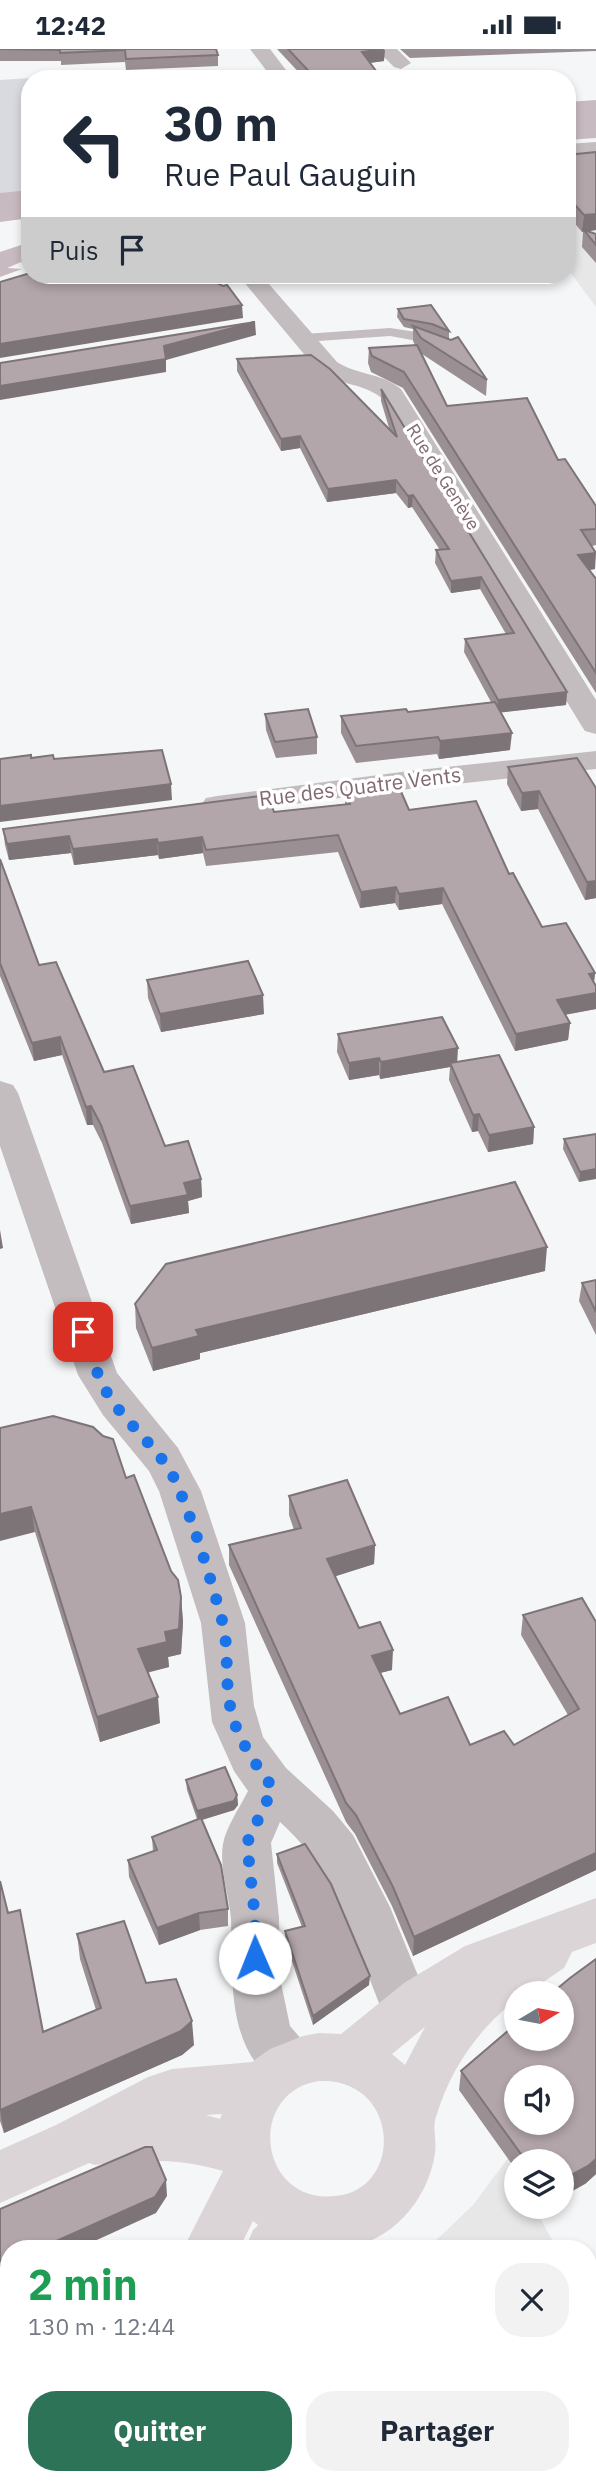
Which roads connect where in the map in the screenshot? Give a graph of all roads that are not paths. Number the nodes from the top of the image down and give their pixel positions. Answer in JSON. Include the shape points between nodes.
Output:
{"nodes":[{"id":1,"x":260,"y":49,"type":"edge"},
{"id":2,"x":386,"y":49,"type":"edge"},
{"id":3,"x":401,"y":63,"type":"dead end"},
{"id":4,"x":276,"y":70,"type":"dead end"},
{"id":5,"x":596,"y":148,"type":"edge"},
{"id":6,"x":576,"y":149,"type":"edge"},
{"id":7,"x":257,"y":284,"type":"edge"},
{"id":8,"x":262,"y":325,"type":"dead end"},
{"id":9,"x":296,"y":329,"type":"junction"},
{"id":10,"x":451,"y":349,"type":"edge"},
{"id":11,"x":596,"y":725,"type":"edge"},
{"id":12,"x":596,"y":760,"type":"edge"},
{"id":13,"x":193,"y":808,"type":"edge"},
{"id":14,"x":0,"y":1093,"type":"edge"},
{"id":15,"x":273,"y":1788,"type":"junction"},
{"id":16,"x":593,"y":1921,"type":"edge"},
{"id":17,"x":407,"y":2010,"type":"junction"},
{"id":18,"x":347,"y":2061,"type":"junction"},
{"id":19,"x":277,"y":2075,"type":"junction"},
{"id":20,"x":409,"y":2118,"type":"junction"},
{"id":21,"x":75,"y":2143,"type":"junction"},
{"id":22,"x":246,"y":2163,"type":"junction"},
{"id":23,"x":0,"y":2177,"type":"edge"},
{"id":24,"x":289,"y":2234,"type":"edge"},
{"id":25,"x":213,"y":2240,"type":"edge"}],
"edges":[{"from":1,"to":4,"type":"street"},
{"from":2,"to":3,"type":"street"},
{"from":5,"to":6,"type":"street"},
{"from":7,"to":9,"type":"street","name":"Rue de Genève"},
{"from":8,"to":9,"type":"street"},
{"from":9,"to":10,"type":"lane","via":[[402,334],[437,340]]},
{"from":9,"to":11,"type":"street","name":"Rue de Genève","via":[[339,376],[373,382],[392,394]]},
{"from":12,"to":13,"type":"street","name":"Rue des Quatre Vents"},
{"from":14,"to":15,"type":"street","via":[[98,1375],[110,1397],[161,1455],[179,1487],[222,1620],[229,1701],[237,1730]]},
{"from":15,"to":17,"type":"street","via":[[317,1825],[336,1849]]},
{"from":15,"to":19,"type":"street","via":[[247,1843],[247,1859],[255,1918],[255,1978]]},
{"from":16,"to":17,"type":"main road","via":[[505,1952],[456,1976]]},
{"from":16,"to":20,"type":"main road","via":[[473,2005],[443,2043]]},
{"from":17,"to":18,"type":"main road"},
{"from":18,"to":19,"type":"main road","via":[[318,2059]]},
{"from":18,"to":20,"type":"main road","via":[[386,2082]]},
{"from":19,"to":21,"type":"main road","via":[[148,2102]]},
{"from":19,"to":22,"type":"main road","via":[[249,2105],[242,2128]]},
{"from":20,"to":24,"type":"main road","via":[[408,2168],[378,2207],[355,2218]]},
{"from":21,"to":22,"type":"main road","via":[[164,2132],[215,2141]]},
{"from":21,"to":23,"type":"main road"},
{"from":22,"to":24,"type":"main road","via":[[264,2195],[282,2211]]},
{"from":22,"to":25,"type":"main road"}]}
